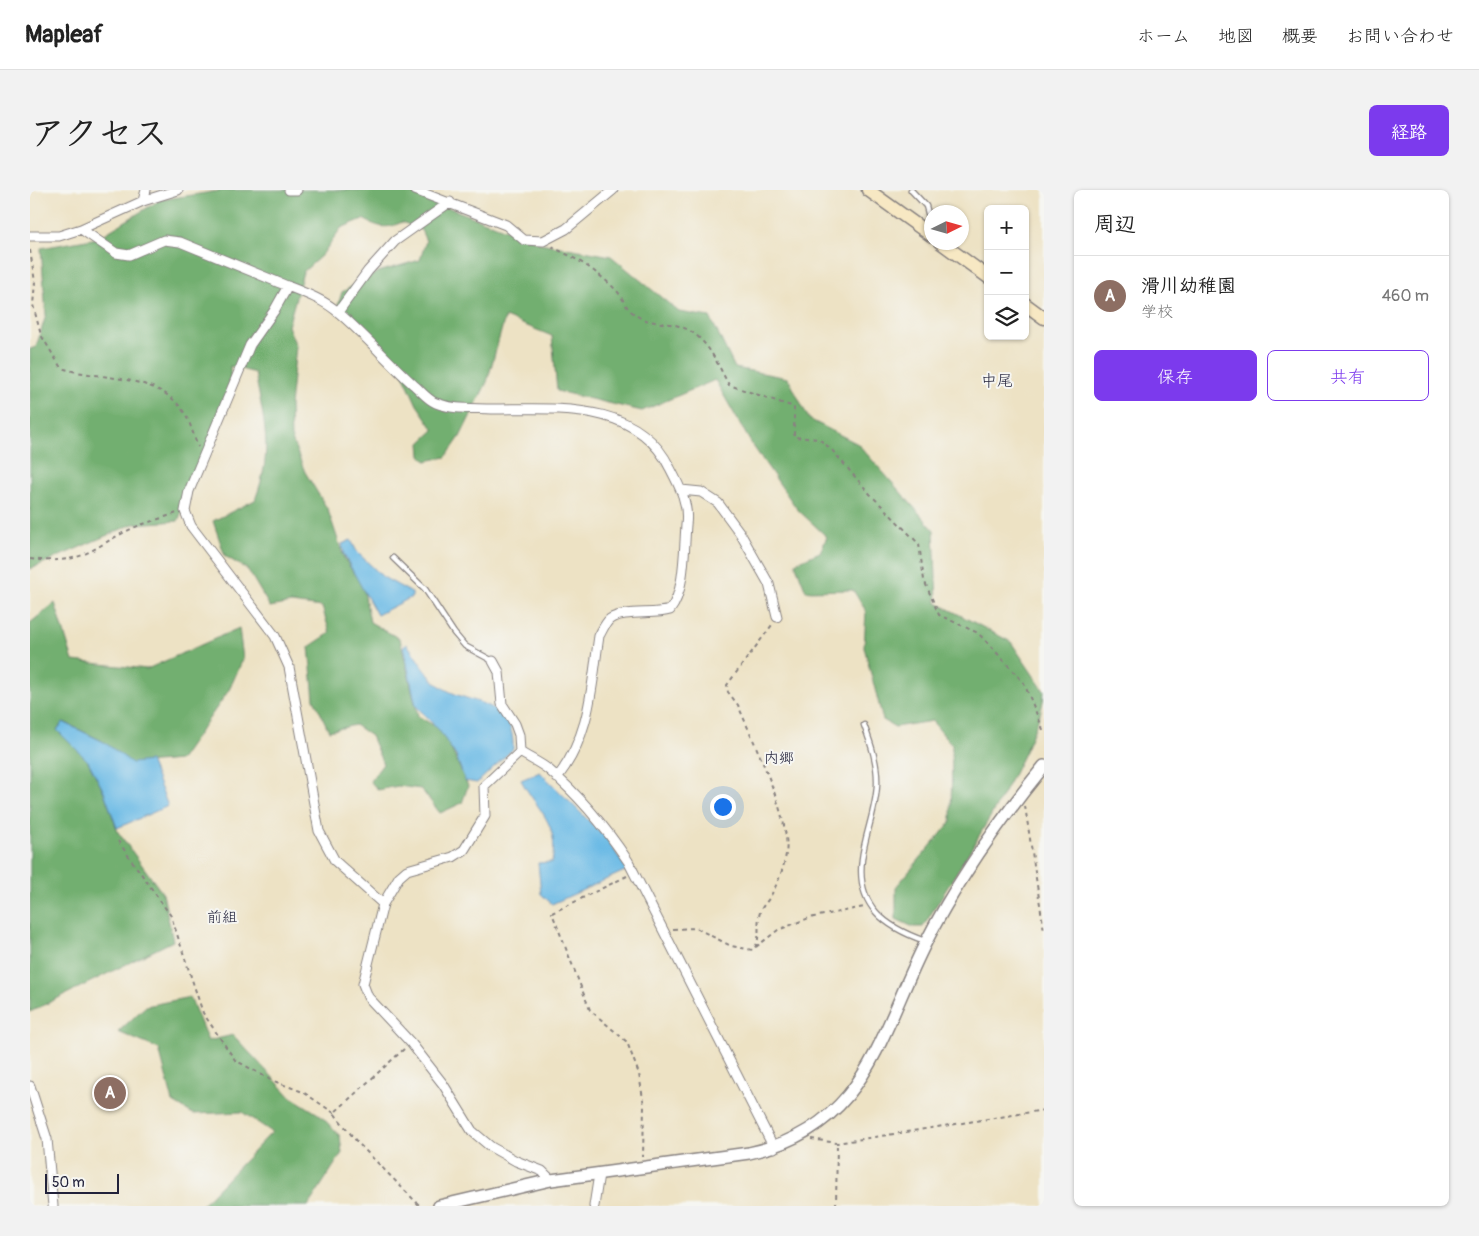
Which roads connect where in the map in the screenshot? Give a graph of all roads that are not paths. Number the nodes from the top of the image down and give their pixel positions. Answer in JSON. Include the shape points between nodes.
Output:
{"nodes":[{"id":1,"x":146,"y":190,"type":"edge"},
{"id":2,"x":178,"y":190,"type":"edge"},
{"id":3,"x":289,"y":190,"type":"edge"},
{"id":4,"x":297,"y":190,"type":"edge"},
{"id":5,"x":415,"y":190,"type":"edge"},
{"id":6,"x":613,"y":190,"type":"edge"},
{"id":7,"x":868,"y":190,"type":"edge"},
{"id":8,"x":911,"y":190,"type":"edge"},
{"id":9,"x":143,"y":201,"type":"junction"},
{"id":10,"x":450,"y":202,"type":"junction"},
{"id":11,"x":925,"y":205,"type":"edge"},
{"id":12,"x":81,"y":230,"type":"junction"},
{"id":13,"x":924,"y":230,"type":"edge"},
{"id":14,"x":30,"y":236,"type":"edge"},
{"id":15,"x":951,"y":250,"type":"edge"},
{"id":16,"x":984,"y":274,"type":"edge"},
{"id":17,"x":288,"y":286,"type":"junction"},
{"id":18,"x":1029,"y":307,"type":"edge"},
{"id":19,"x":338,"y":312,"type":"junction"},
{"id":20,"x":1044,"y":318,"type":"edge"},
{"id":21,"x":681,"y":490,"type":"junction"},
{"id":22,"x":393,"y":558,"type":"dead end"},
{"id":23,"x":777,"y":616,"type":"road end"},
{"id":24,"x":493,"y":661,"type":"joint"},
{"id":25,"x":864,"y":725,"type":"dead end"},
{"id":26,"x":520,"y":752,"type":"junction"},
{"id":27,"x":1044,"y":766,"type":"edge"},
{"id":28,"x":557,"y":778,"type":"junction"},
{"id":29,"x":382,"y":904,"type":"junction"},
{"id":30,"x":926,"y":941,"type":"junction"},
{"id":31,"x":30,"y":1086,"type":"edge"},
{"id":32,"x":774,"y":1148,"type":"junction"},
{"id":33,"x":599,"y":1174,"type":"junction"},
{"id":34,"x":551,"y":1180,"type":"junction"},
{"id":35,"x":53,"y":1206,"type":"edge"},
{"id":36,"x":440,"y":1206,"type":"edge"},
{"id":37,"x":594,"y":1206,"type":"edge"}],
"edges":[{"from":1,"to":9,"type":"street"},
{"from":2,"to":9,"type":"street"},
{"from":3,"to":4,"type":"street"},
{"from":5,"to":10,"type":"street"},
{"from":6,"to":10,"type":"street","via":[[566,230],[542,241],[524,240],[506,225]]},
{"from":7,"to":13,"type":"main road"},
{"from":8,"to":11,"type":"lane"},
{"from":9,"to":12,"type":"street"},
{"from":10,"to":19,"type":"street","via":[[395,241]]},
{"from":12,"to":14,"type":"street","via":[[60,236]]},
{"from":12,"to":17,"type":"street","via":[[116,253],[129,254],[164,240],[180,242]]},
{"from":15,"to":16,"type":"main road"},
{"from":17,"to":19,"type":"street"},
{"from":17,"to":29,"type":"street","via":[[250,345],[188,491],[184,511],[191,526],[275,636],[288,667],[319,831],[335,861]]},
{"from":18,"to":20,"type":"main road"},
{"from":19,"to":21,"type":"street","via":[[434,403],[459,409],[554,410],[609,417],[646,435],[667,462]]},
{"from":21,"to":23,"type":"street","via":[[701,492],[718,503],[740,533],[769,584]]},
{"from":21,"to":28,"type":"street","via":[[687,521],[679,594],[675,604],[663,612],[619,616],[610,619],[605,626],[599,636],[586,722],[576,751]]},
{"from":22,"to":24,"type":"lane","via":[[425,589],[465,646]]},
{"from":24,"to":26,"type":"street","via":[[498,672],[502,704],[519,735]]},
{"from":25,"to":30,"type":"lane","via":[[877,782],[876,802],[861,871],[869,905],[891,927]]},
{"from":26,"to":28,"type":"street"},
{"from":26,"to":29,"type":"street","via":[[484,786],[485,816],[464,850],[408,870],[399,877]]},
{"from":27,"to":30,"type":"street","via":[[982,850]]},
{"from":28,"to":32,"type":"street","via":[[608,831],[634,873]]},
{"from":29,"to":34,"type":"street","via":[[363,984],[368,997],[411,1042],[443,1084],[472,1131],[491,1147],[542,1171]]},
{"from":30,"to":32,"type":"street","via":[[863,1077],[836,1110]]},
{"from":31,"to":35,"type":"street","via":[[47,1140]]},
{"from":32,"to":33,"type":"street"},
{"from":33,"to":34,"type":"street"},
{"from":33,"to":37,"type":"street"},
{"from":34,"to":36,"type":"street"}]}
